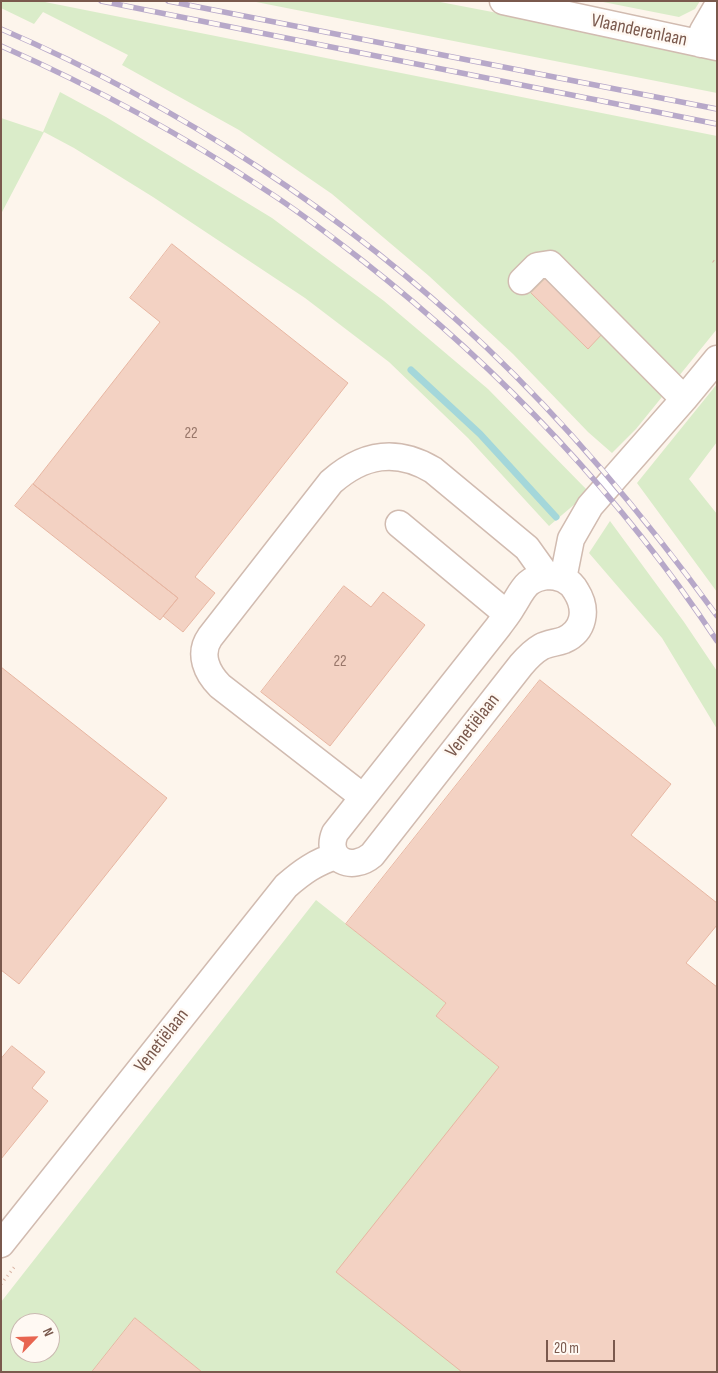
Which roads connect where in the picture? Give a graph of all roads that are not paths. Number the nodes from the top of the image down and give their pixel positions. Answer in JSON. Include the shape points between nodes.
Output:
{"nodes":[{"id":1,"x":503,"y":1,"type":"edge"},
{"id":2,"x":717,"y":7,"type":"edge"},
{"id":3,"x":583,"y":9,"type":"edge"},
{"id":4,"x":709,"y":45,"type":"edge"},
{"id":5,"x":522,"y":281,"type":"dead end"},
{"id":6,"x":717,"y":359,"type":"edge"},
{"id":7,"x":684,"y":399,"type":"junction"},
{"id":8,"x":398,"y":524,"type":"dead end"},
{"id":9,"x":555,"y":578,"type":"junction"},
{"id":10,"x":507,"y":614,"type":"junction"},
{"id":11,"x":363,"y":797,"type":"junction"},
{"id":12,"x":336,"y":856,"type":"junction"},
{"id":13,"x":1,"y":1244,"type":"edge"}],
"edges":[{"from":1,"to":3,"type":"street","name":"Vlaanderenlaan"},
{"from":2,"to":4,"type":"street","via":[[703,31]]},
{"from":3,"to":4,"type":"street","name":"Vlaanderenlaan"},
{"from":5,"to":7,"type":"street","via":[[536,266],[550,264]]},
{"from":6,"to":7,"type":"street"},
{"from":7,"to":9,"type":"street","via":[[590,506]]},
{"from":8,"to":10,"type":"street"},
{"from":9,"to":10,"type":"street","via":[[534,579],[522,588]]},
{"from":9,"to":11,"type":"street","via":[[527,548],[433,470],[420,463],[388,456],[369,460],[342,472],[331,482],[210,637],[204,654],[207,668],[220,686]]},
{"from":9,"to":12,"type":"street","name":"Venetiëlaan","via":[[576,590],[583,606],[576,632],[539,648],[521,665],[372,855],[352,864]]},
{"from":10,"to":11,"type":"street"},
{"from":11,"to":12,"type":"street","via":[[335,833],[332,846]]},
{"from":12,"to":13,"type":"street","name":"Venetiëlaan","via":[[309,867],[286,886]]}]}
